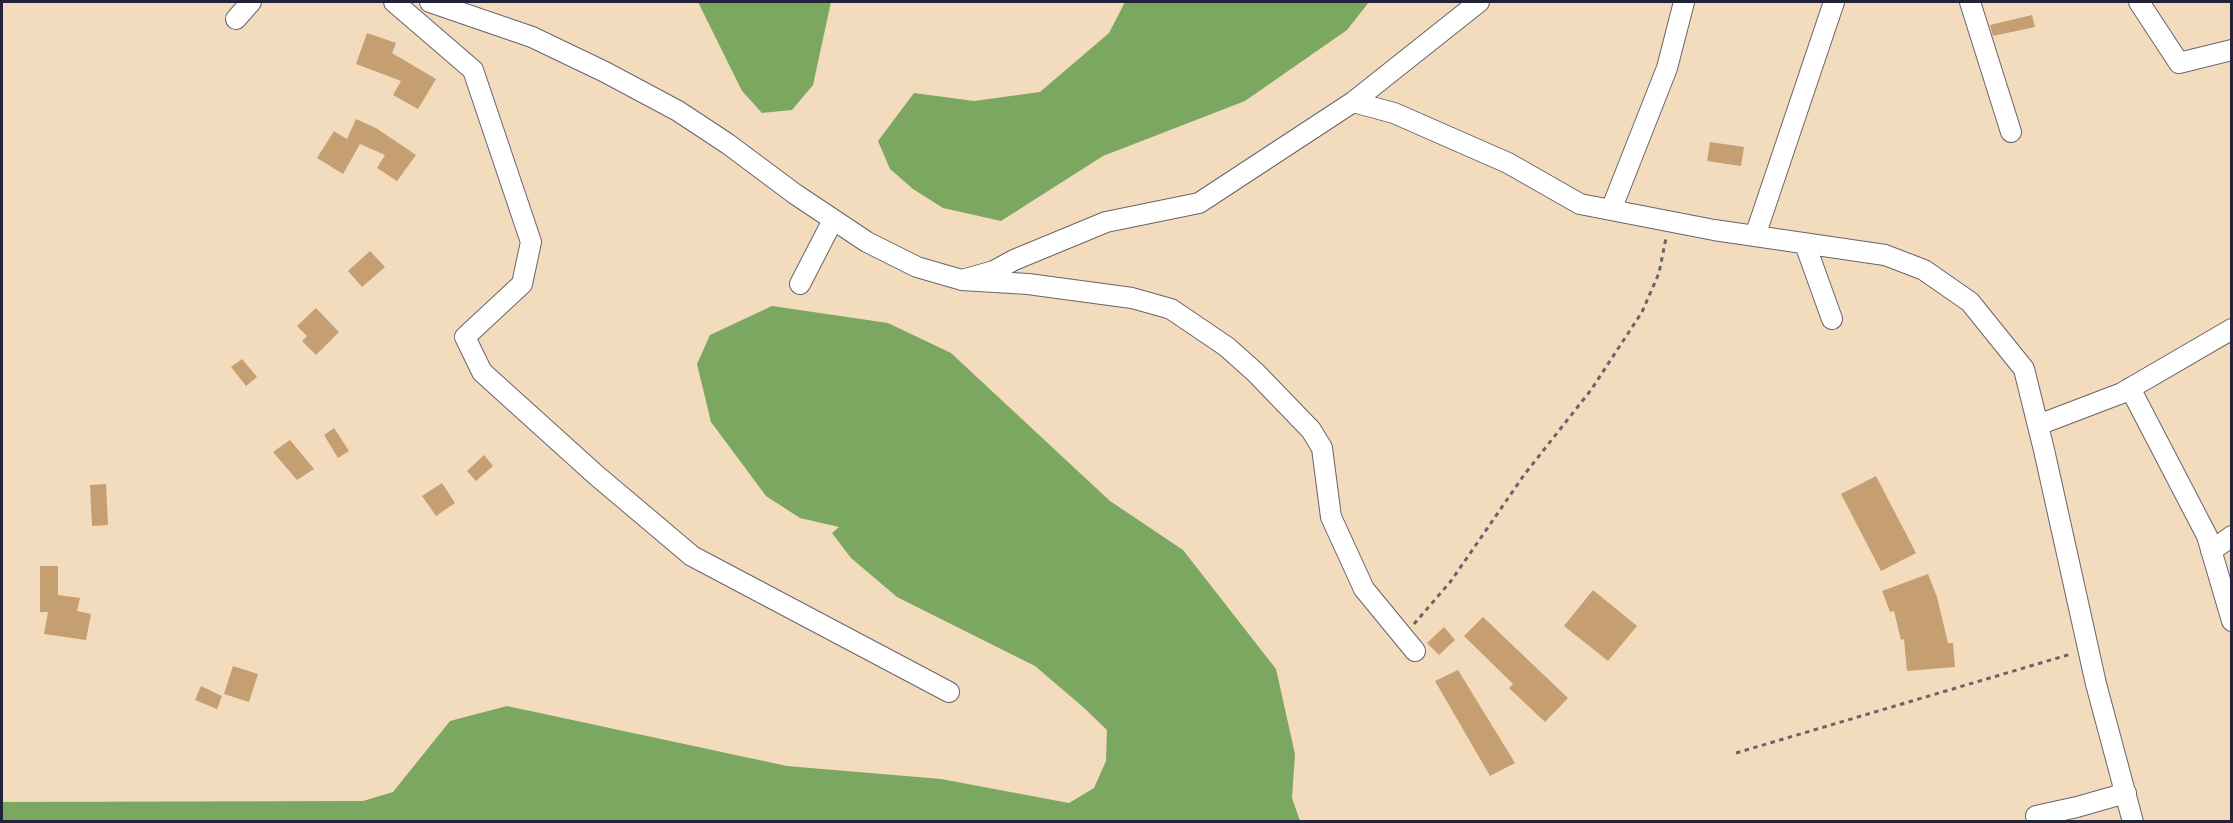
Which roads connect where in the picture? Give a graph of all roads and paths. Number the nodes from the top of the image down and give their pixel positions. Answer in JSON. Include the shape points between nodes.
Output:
{"nodes":[{"id":1,"x":251,"y":2,"type":"edge"},
{"id":2,"x":394,"y":2,"type":"edge"},
{"id":3,"x":430,"y":2,"type":"edge"},
{"id":4,"x":1479,"y":2,"type":"edge"},
{"id":5,"x":1684,"y":2,"type":"edge"},
{"id":6,"x":1834,"y":2,"type":"edge"},
{"id":7,"x":1970,"y":2,"type":"edge"},
{"id":8,"x":2139,"y":2,"type":"edge"},
{"id":9,"x":236,"y":19,"type":"dead end"},
{"id":10,"x":2232,"y":50,"type":"edge"},
{"id":11,"x":1353,"y":102,"type":"junction"},
{"id":12,"x":2011,"y":132,"type":"dead end"},
{"id":13,"x":1611,"y":210,"type":"junction"},
{"id":14,"x":833,"y":220,"type":"junction"},
{"id":15,"x":1669,"y":221,"type":"junction"},
{"id":16,"x":1755,"y":236,"type":"junction"},
{"id":17,"x":1805,"y":244,"type":"junction"},
{"id":18,"x":962,"y":280,"type":"junction"},
{"id":19,"x":800,"y":284,"type":"dead end"},
{"id":20,"x":1832,"y":320,"type":"dead end"},
{"id":21,"x":2232,"y":329,"type":"edge"},
{"id":22,"x":2130,"y":388,"type":"junction"},
{"id":23,"x":2038,"y":425,"type":"junction"},
{"id":24,"x":2232,"y":536,"type":"edge"},
{"id":25,"x":2211,"y":551,"type":"junction"},
{"id":26,"x":2232,"y":621,"type":"edge"},
{"id":27,"x":1409,"y":644,"type":"joint"},
{"id":28,"x":2088,"y":649,"type":"junction"},
{"id":29,"x":949,"y":692,"type":"dead end"},
{"id":30,"x":1736,"y":753,"type":"dead end"},
{"id":31,"x":2126,"y":793,"type":"junction"},
{"id":32,"x":2036,"y":816,"type":"dead end"},
{"id":33,"x":2133,"y":822,"type":"edge"}],
"edges":[{"from":1,"to":9,"type":"street"},
{"from":2,"to":29,"type":"street","via":[[473,70],[531,242],[522,284],[465,337],[482,372],[692,556]]},
{"from":3,"to":14,"type":"street","via":[[532,37],[678,111]]},
{"from":4,"to":11,"type":"street"},
{"from":5,"to":13,"type":"street","via":[[1667,68]]},
{"from":6,"to":16,"type":"street"},
{"from":7,"to":12,"type":"street"},
{"from":8,"to":10,"type":"street","via":[[2179,63]]},
{"from":11,"to":13,"type":"street","via":[[1394,113],[1508,164],[1580,204]]},
{"from":11,"to":18,"type":"street","via":[[1199,203],[1106,222],[994,271]]},
{"from":13,"to":15,"type":"street"},
{"from":14,"to":18,"type":"street","via":[[917,267]]},
{"from":14,"to":19,"type":"street"},
{"from":15,"to":16,"type":"street"},
{"from":15,"to":27,"type":"path","via":[[1659,273],[1642,312],[1591,390],[1524,475]]},
{"from":16,"to":17,"type":"street"},
{"from":17,"to":20,"type":"street"},
{"from":17,"to":23,"type":"street","via":[[1885,255],[1924,270],[1970,302],[2025,369]]},
{"from":18,"to":27,"type":"street","via":[[1028,284],[1131,298],[1171,309],[1227,347],[1311,430],[1322,448],[1331,517],[1364,589]]},
{"from":21,"to":22,"type":"street"},
{"from":22,"to":23,"type":"street"},
{"from":22,"to":25,"type":"street","via":[[2207,536]]},
{"from":23,"to":28,"type":"street"},
{"from":24,"to":25,"type":"street"},
{"from":25,"to":26,"type":"street"},
{"from":28,"to":30,"type":"path"},
{"from":28,"to":31,"type":"street"},
{"from":31,"to":32,"type":"street"},
{"from":31,"to":33,"type":"street"}]}
